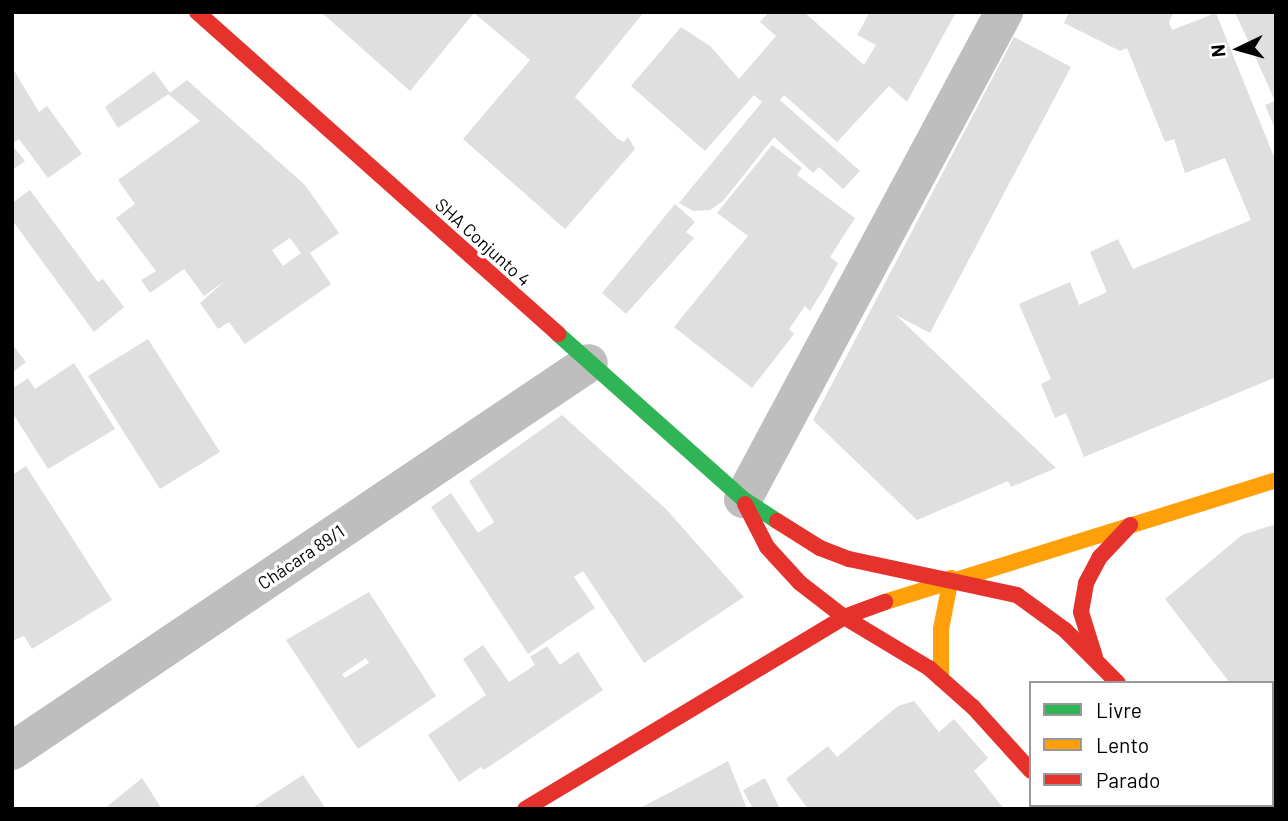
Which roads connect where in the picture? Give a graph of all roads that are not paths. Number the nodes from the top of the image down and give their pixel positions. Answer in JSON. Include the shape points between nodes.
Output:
{"nodes":[{"id":1,"x":197,"y":12,"type":"edge"},
{"id":2,"x":1004,"y":12,"type":"edge"},
{"id":3,"x":589,"y":363,"type":"junction"},
{"id":4,"x":1276,"y":480,"type":"edge"},
{"id":5,"x":743,"y":499,"type":"junction"},
{"id":6,"x":1130,"y":525,"type":"junction"},
{"id":7,"x":951,"y":578,"type":"junction"},
{"id":8,"x":844,"y":617,"type":"junction"},
{"id":9,"x":1095,"y":657,"type":"junction"},
{"id":10,"x":941,"y":679,"type":"junction"},
{"id":11,"x":1116,"y":681,"type":"edge"},
{"id":12,"x":12,"y":751,"type":"edge"},
{"id":13,"x":1029,"y":769,"type":"edge"},
{"id":14,"x":525,"y":809,"type":"edge"}],
"edges":[{"from":1,"to":3,"type":"street","name":"SHA Conjunto 4"},
{"from":2,"to":5,"type":"street"},
{"from":3,"to":5,"type":"street","name":"SHA Conjunto 4"},
{"from":3,"to":12,"type":"street","name":"Chácara 89/1"},
{"from":4,"to":6,"type":"street"},
{"from":5,"to":7,"type":"street","name":"SHA Conjunto 4","via":[[820,548],[869,564]]},
{"from":5,"to":8,"type":"street","name":"SHA Conjunto 4","via":[[767,547],[800,583]]},
{"from":6,"to":7,"type":"street"},
{"from":6,"to":9,"type":"street","via":[[1100,557],[1086,583],[1081,612]]},
{"from":7,"to":8,"type":"street"},
{"from":7,"to":9,"type":"street","name":"SHA Conjunto 4","via":[[1017,595]]},
{"from":7,"to":10,"type":"street","via":[[941,629]]},
{"from":8,"to":10,"type":"street","name":"SHA Conjunto 4"},
{"from":8,"to":14,"type":"street"},
{"from":9,"to":11,"type":"street"},
{"from":10,"to":13,"type":"street","name":"SHA Conjunto 4"}]}
